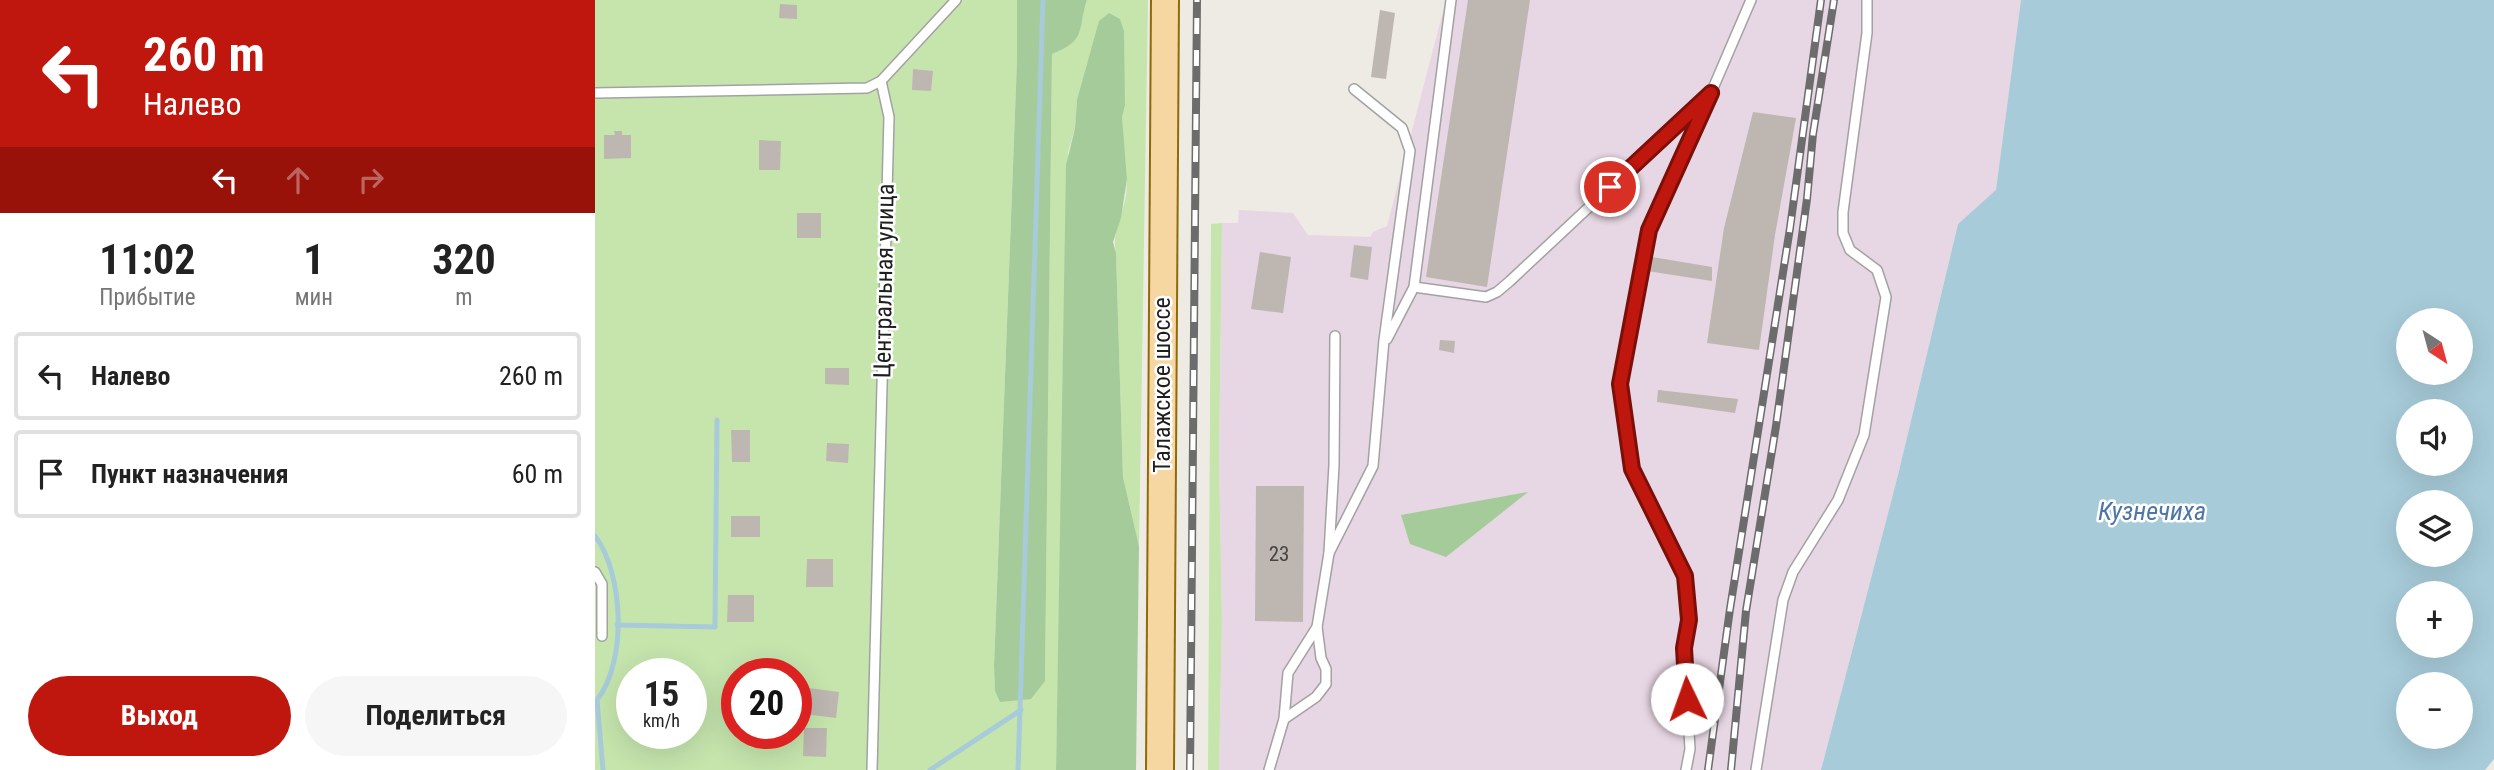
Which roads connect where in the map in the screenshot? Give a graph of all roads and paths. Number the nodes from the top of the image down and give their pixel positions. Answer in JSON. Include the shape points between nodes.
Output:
{"nodes":[{"id":1,"x":956,"y":0,"type":"edge"},
{"id":2,"x":1165,"y":0,"type":"edge"},
{"id":3,"x":1451,"y":0,"type":"edge"},
{"id":4,"x":1751,"y":0,"type":"edge"},
{"id":5,"x":1867,"y":0,"type":"edge"},
{"id":6,"x":881,"y":81,"type":"junction"},
{"id":7,"x":1354,"y":89,"type":"dead end"},
{"id":8,"x":595,"y":93,"type":"edge"},
{"id":9,"x":1711,"y":93,"type":"junction"},
{"id":10,"x":1414,"y":287,"type":"junction"},
{"id":11,"x":1335,"y":336,"type":"dead end"},
{"id":12,"x":1384,"y":345,"type":"junction"},
{"id":13,"x":1329,"y":553,"type":"junction"},
{"id":14,"x":595,"y":572,"type":"edge"},
{"id":15,"x":1317,"y":627,"type":"junction"},
{"id":16,"x":602,"y":636,"type":"dead end"},
{"id":17,"x":1284,"y":719,"type":"junction"},
{"id":18,"x":872,"y":770,"type":"edge"},
{"id":19,"x":1160,"y":770,"type":"edge"},
{"id":20,"x":1269,"y":770,"type":"edge"},
{"id":21,"x":1686,"y":770,"type":"edge"},
{"id":22,"x":1756,"y":770,"type":"edge"}],
"edges":[{"from":1,"to":6,"type":"lane"},
{"from":2,"to":19,"type":"main road","name":"Талажское шоссе"},
{"from":3,"to":10,"type":"lane"},
{"from":4,"to":9,"type":"lane"},
{"from":5,"to":22,"type":"lane","via":[[1843,233],[1850,250],[1877,270],[1886,297],[1864,435],[1837,500],[1793,572],[1783,600]]},
{"from":6,"to":8,"type":"lane","via":[[867,88]]},
{"from":6,"to":18,"type":"lane","name":"Центральная улица","via":[[889,117]]},
{"from":7,"to":12,"type":"lane","via":[[1402,128],[1410,151]]},
{"from":9,"to":10,"type":"lane","via":[[1497,292],[1486,296]]},
{"from":9,"to":21,"type":"lane","via":[[1649,230],[1620,384],[1632,469],[1685,576],[1690,749]]},
{"from":10,"to":12,"type":"lane"},
{"from":11,"to":13,"type":"lane"},
{"from":12,"to":13,"type":"lane","via":[[1373,466]]},
{"from":13,"to":15,"type":"lane"},
{"from":14,"to":16,"type":"lane","via":[[602,584]]},
{"from":15,"to":17,"type":"lane","via":[[1288,673]]},
{"from":15,"to":17,"type":"lane","via":[[1326,684],[1316,697]]},
{"from":17,"to":20,"type":"lane"}]}
